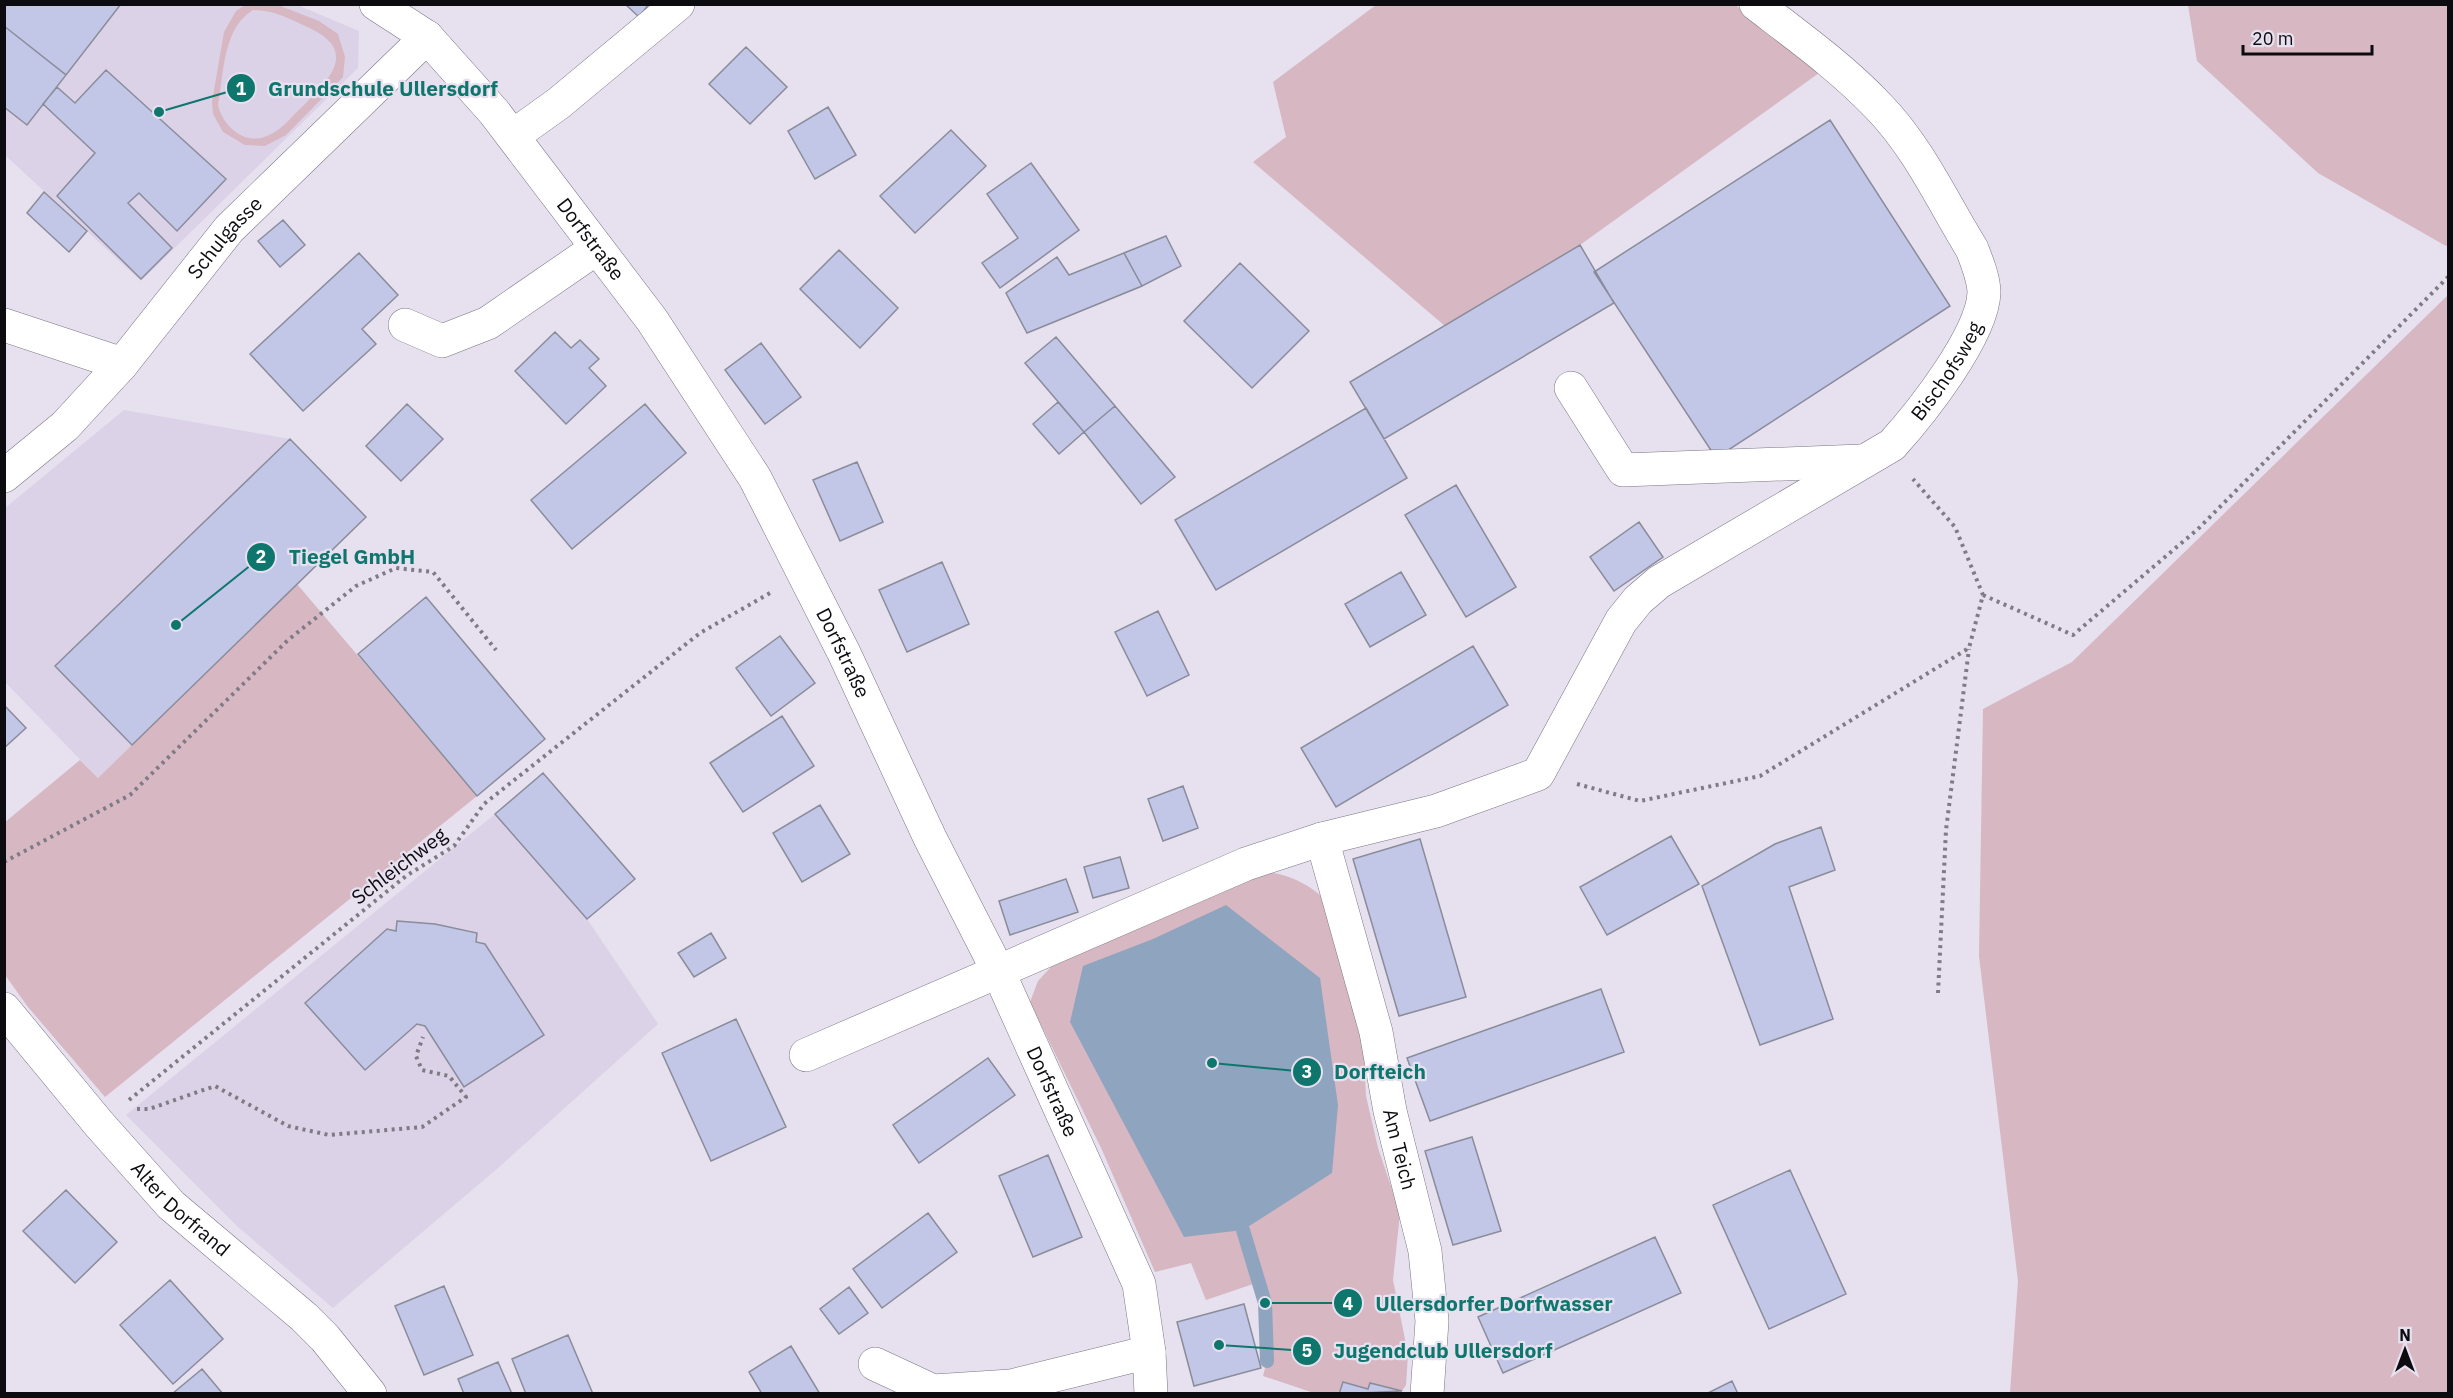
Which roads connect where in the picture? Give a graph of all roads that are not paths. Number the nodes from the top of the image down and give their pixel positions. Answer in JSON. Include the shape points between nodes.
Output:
{"nodes":[{"id":1,"x":376,"y":4,"type":"edge"},
{"id":2,"x":678,"y":4,"type":"edge"},
{"id":3,"x":1756,"y":4,"type":"edge"},
{"id":4,"x":427,"y":37,"type":"junction"},
{"id":5,"x":513,"y":136,"type":"junction"},
{"id":6,"x":597,"y":248,"type":"junction"},
{"id":7,"x":4,"y":325,"type":"edge"},
{"id":8,"x":405,"y":325,"type":"dead end"},
{"id":9,"x":122,"y":363,"type":"junction"},
{"id":10,"x":1570,"y":388,"type":"dead end"},
{"id":11,"x":1866,"y":461,"type":"junction"},
{"id":12,"x":4,"y":476,"type":"edge"},
{"id":13,"x":1322,"y":838,"type":"junction"},
{"id":14,"x":999,"y":973,"type":"junction"},
{"id":15,"x":4,"y":1009,"type":"edge"},
{"id":16,"x":806,"y":1054,"type":"dead end"},
{"id":17,"x":1149,"y":1352,"type":"junction"},
{"id":18,"x":875,"y":1364,"type":"dead end"},
{"id":19,"x":370,"y":1394,"type":"edge"},
{"id":20,"x":1151,"y":1394,"type":"edge"},
{"id":21,"x":1427,"y":1394,"type":"edge"}],
"edges":[{"from":1,"to":4,"type":"street","name":"Dorfstraße"},
{"from":2,"to":5,"type":"street"},
{"from":3,"to":11,"type":"street","name":"Bischofsweg","via":[[1827,57],[1881,108],[1908,143],[1979,267],[1984,293],[1968,342],[1908,428],[1892,445]]},
{"from":4,"to":5,"type":"street","name":"Dorfstraße"},
{"from":4,"to":9,"type":"street","name":"Schulgasse","via":[[229,229]]},
{"from":5,"to":6,"type":"street","name":"Dorfstraße"},
{"from":6,"to":8,"type":"street","via":[[488,323],[442,341]]},
{"from":6,"to":14,"type":"street","name":"Dorfstraße","via":[[652,320],[755,478]]},
{"from":7,"to":9,"type":"street"},
{"from":9,"to":12,"type":"street","via":[[65,426]]},
{"from":10,"to":11,"type":"street","name":"Bischofsweg","via":[[1623,470]]},
{"from":11,"to":13,"type":"street","via":[[1659,582],[1638,600],[1621,621],[1538,774],[1436,811]]},
{"from":13,"to":14,"type":"street","via":[[1246,864]]},
{"from":13,"to":21,"type":"street","name":"Am Teich","via":[[1376,1032],[1390,1111],[1425,1251],[1432,1321]]},
{"from":14,"to":16,"type":"street"},
{"from":14,"to":17,"type":"street","name":"Dorfstraße","via":[[1139,1284]]},
{"from":15,"to":19,"type":"street","name":"Alter Dorfrand","via":[[109,1116],[171,1205],[304,1317]]},
{"from":17,"to":18,"type":"street","via":[[1011,1386],[933,1391]]},
{"from":17,"to":20,"type":"street","name":"Dorfstraße"}]}
